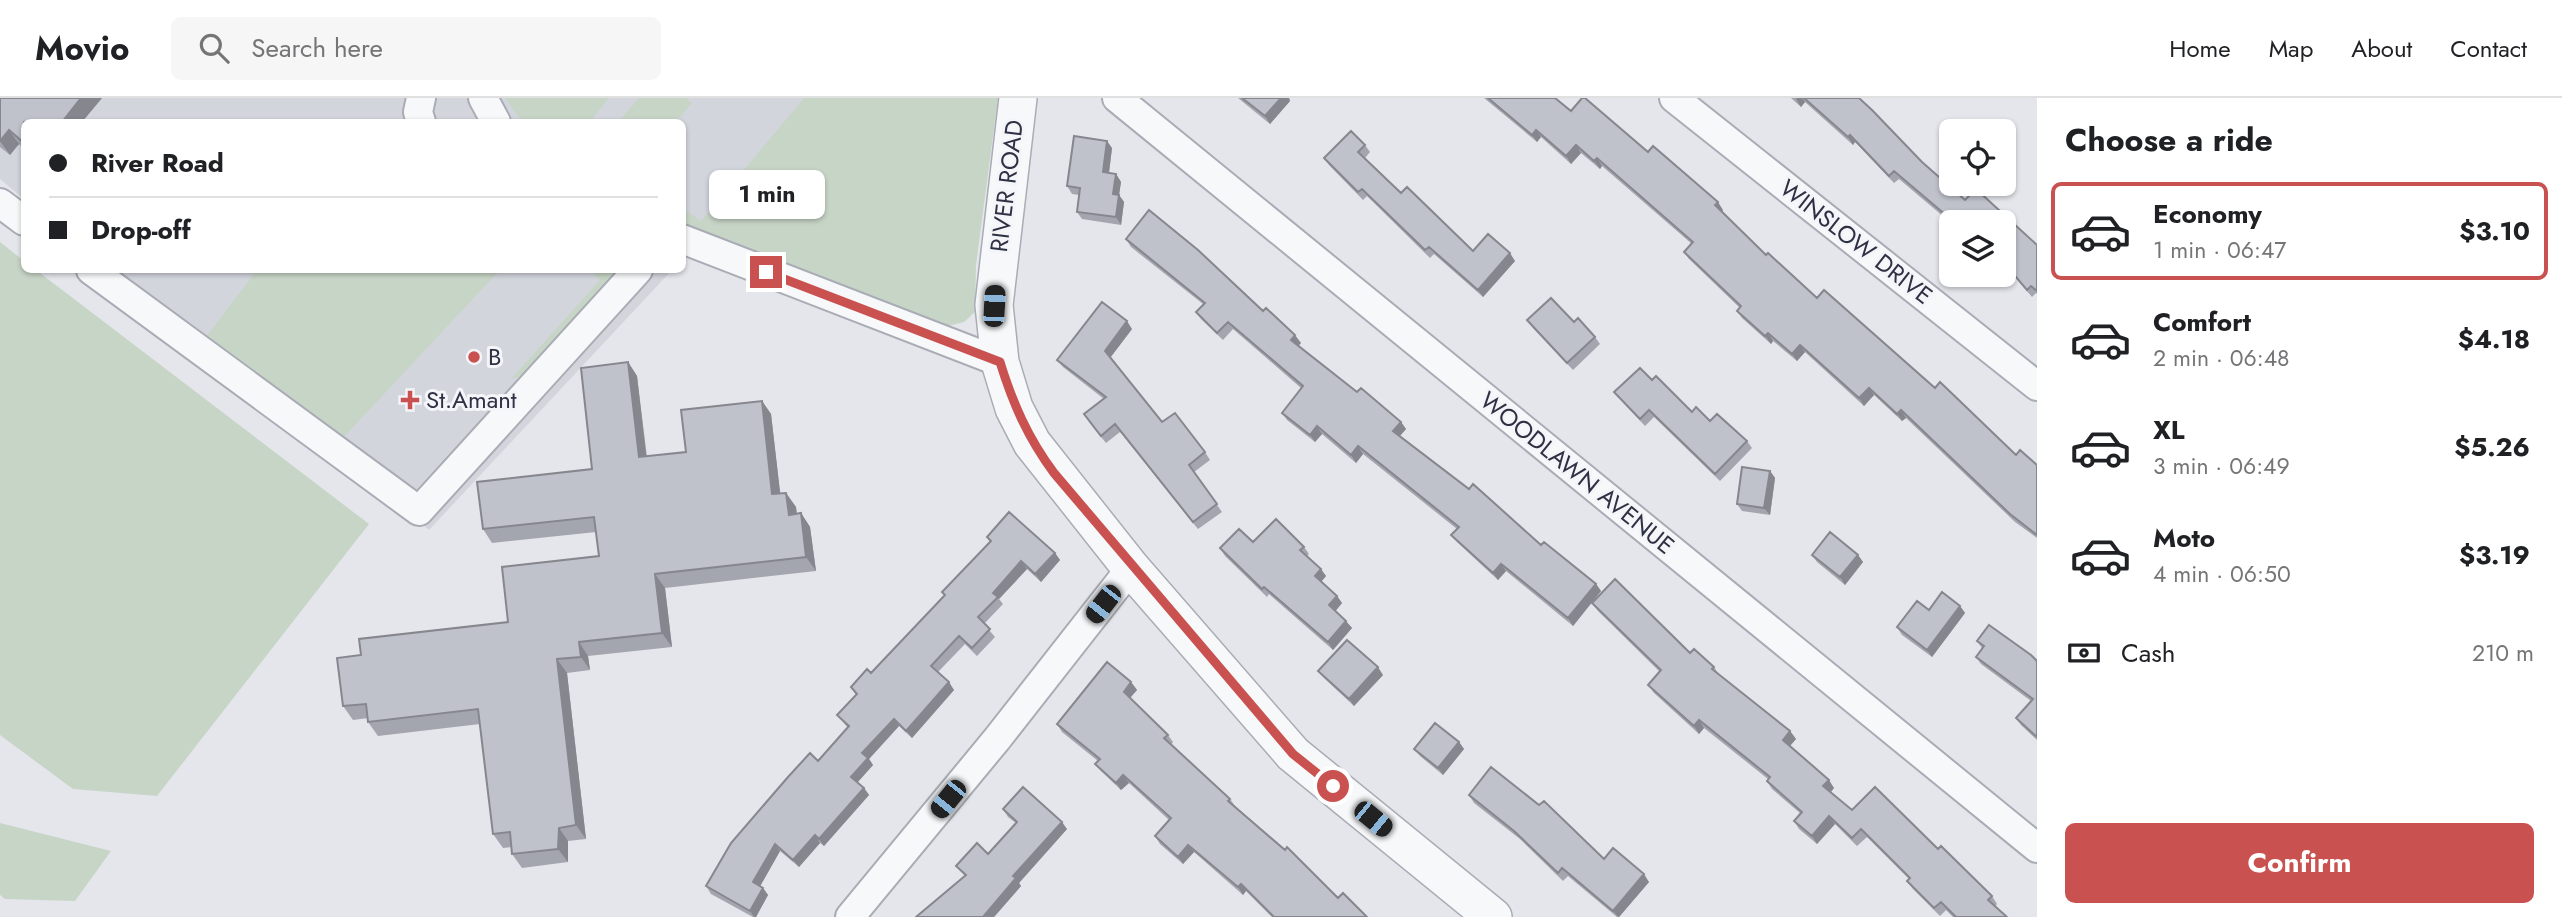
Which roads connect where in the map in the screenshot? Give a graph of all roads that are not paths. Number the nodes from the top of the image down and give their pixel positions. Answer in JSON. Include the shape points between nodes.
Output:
{"nodes":[{"id":1,"x":421,"y":98,"type":"edge"},
{"id":2,"x":483,"y":98,"type":"edge"},
{"id":3,"x":1018,"y":98,"type":"edge"},
{"id":4,"x":1117,"y":98,"type":"edge"},
{"id":5,"x":1674,"y":98,"type":"edge"},
{"id":6,"x":420,"y":119,"type":"edge"},
{"id":7,"x":494,"y":119,"type":"edge"},
{"id":8,"x":0,"y":203,"type":"edge"},
{"id":9,"x":21,"y":219,"type":"edge"},
{"id":10,"x":686,"y":241,"type":"edge"},
{"id":11,"x":95,"y":273,"type":"edge"},
{"id":12,"x":635,"y":273,"type":"edge"},
{"id":13,"x":1000,"y":362,"type":"junction"},
{"id":14,"x":2037,"y":386,"type":"edge"},
{"id":15,"x":1131,"y":568,"type":"junction"},
{"id":16,"x":2037,"y":848,"type":"edge"},
{"id":17,"x":850,"y":917,"type":"edge"},
{"id":18,"x":1493,"y":917,"type":"edge"}],
"edges":[{"from":1,"to":6,"type":"street"},
{"from":2,"to":7,"type":"street"},
{"from":3,"to":13,"type":"street","name":"RIVER ROAD","via":[[996,278],[995,335]]},
{"from":4,"to":16,"type":"street","name":"WOODLAWN AVENUE"},
{"from":5,"to":14,"type":"street","name":"WINSLOW DRIVE"},
{"from":8,"to":9,"type":"street"},
{"from":10,"to":13,"type":"street"},
{"from":11,"to":12,"type":"street","via":[[419,511]]},
{"from":13,"to":15,"type":"street","name":"RIVER ROAD","via":[[1014,408],[1032,443]]},
{"from":15,"to":17,"type":"street"},
{"from":15,"to":18,"type":"street","name":"RIVER ROAD","via":[[1293,754]]}]}
